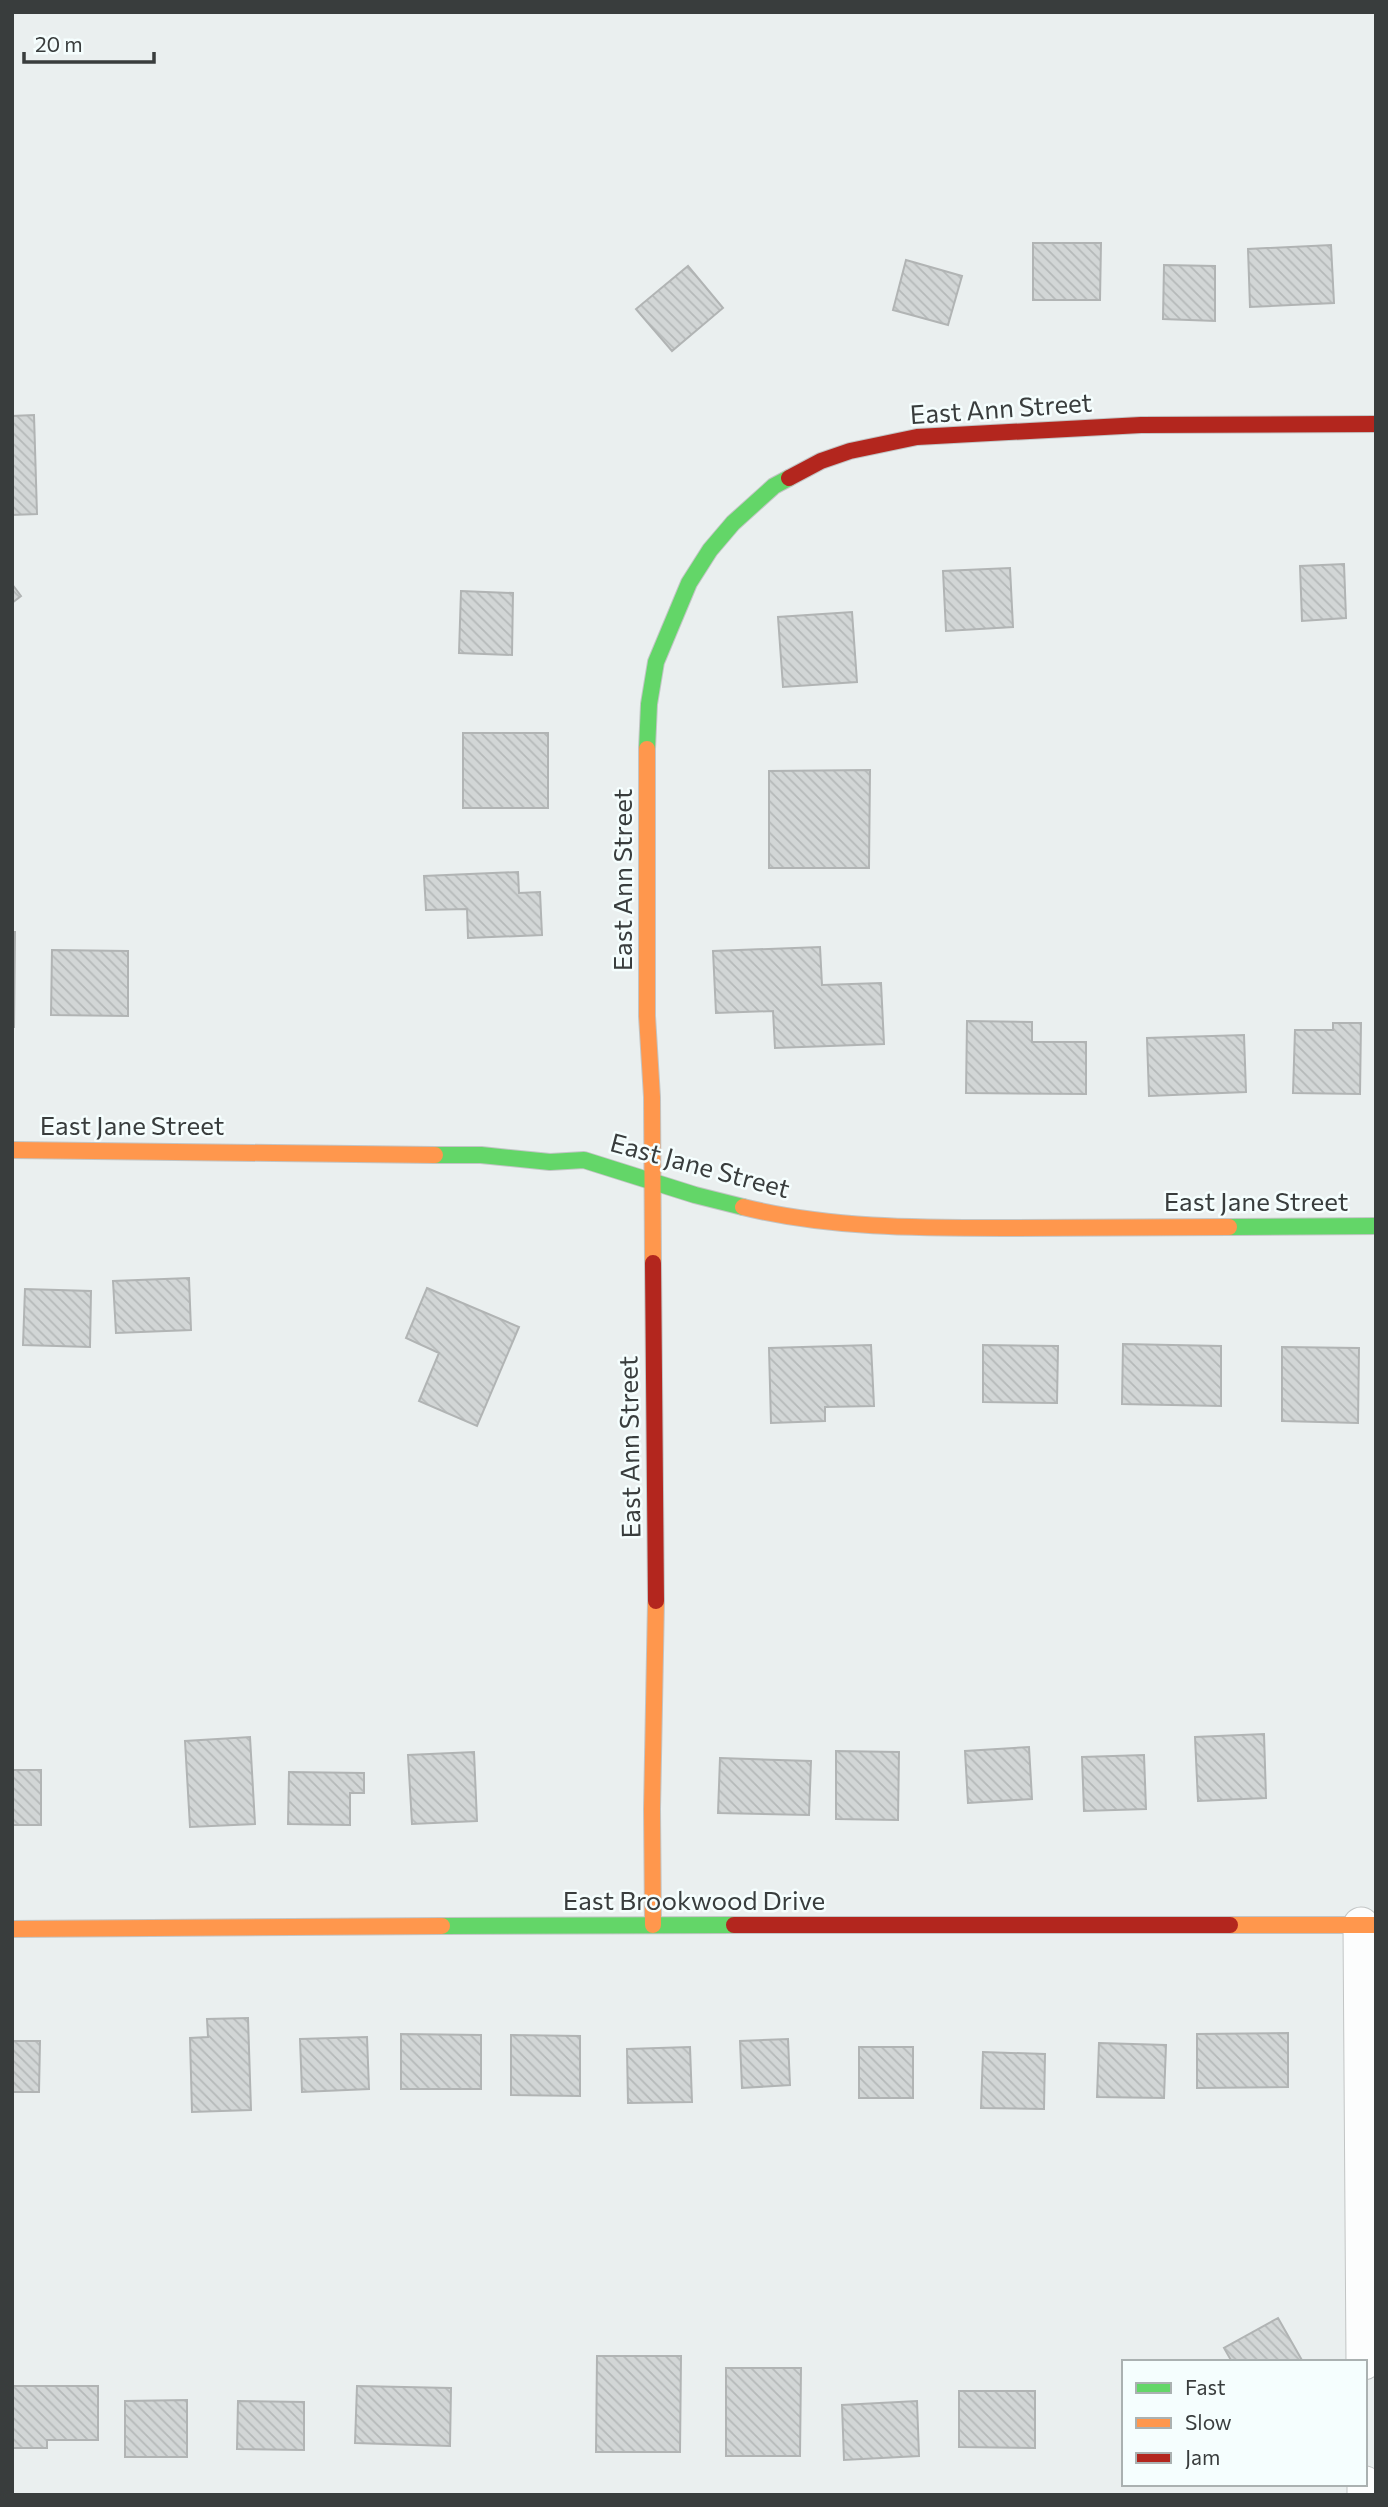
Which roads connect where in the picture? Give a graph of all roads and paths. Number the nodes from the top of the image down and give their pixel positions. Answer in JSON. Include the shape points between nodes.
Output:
{"nodes":[{"id":1,"x":1376,"y":424,"type":"edge"},
{"id":2,"x":12,"y":1150,"type":"edge"},
{"id":3,"x":651,"y":1180,"type":"junction"},
{"id":4,"x":1376,"y":1226,"type":"edge"},
{"id":5,"x":653,"y":1925,"type":"junction"},
{"id":6,"x":1369,"y":1925,"type":"edge"},
{"id":7,"x":12,"y":1929,"type":"edge"},
{"id":8,"x":1364,"y":2360,"type":"edge"}],
"edges":[{"from":1,"to":3,"type":"street","name":"East Ann Street","via":[[1141,425],[917,437],[821,461],[774,486],[733,523],[689,583],[656,662],[649,704]]},
{"from":2,"to":3,"type":"street","name":"East Jane Street","via":[[584,1160]]},
{"from":3,"to":4,"type":"street","name":"East Jane Street","via":[[766,1213],[923,1228]]},
{"from":3,"to":5,"type":"street","name":"East Ann Street","via":[[656,1577]]},
{"from":5,"to":6,"type":"street","name":"East Brookwood Drive"},
{"from":5,"to":7,"type":"street","name":"East Brookwood Drive"},
{"from":6,"to":8,"type":"street"}]}
